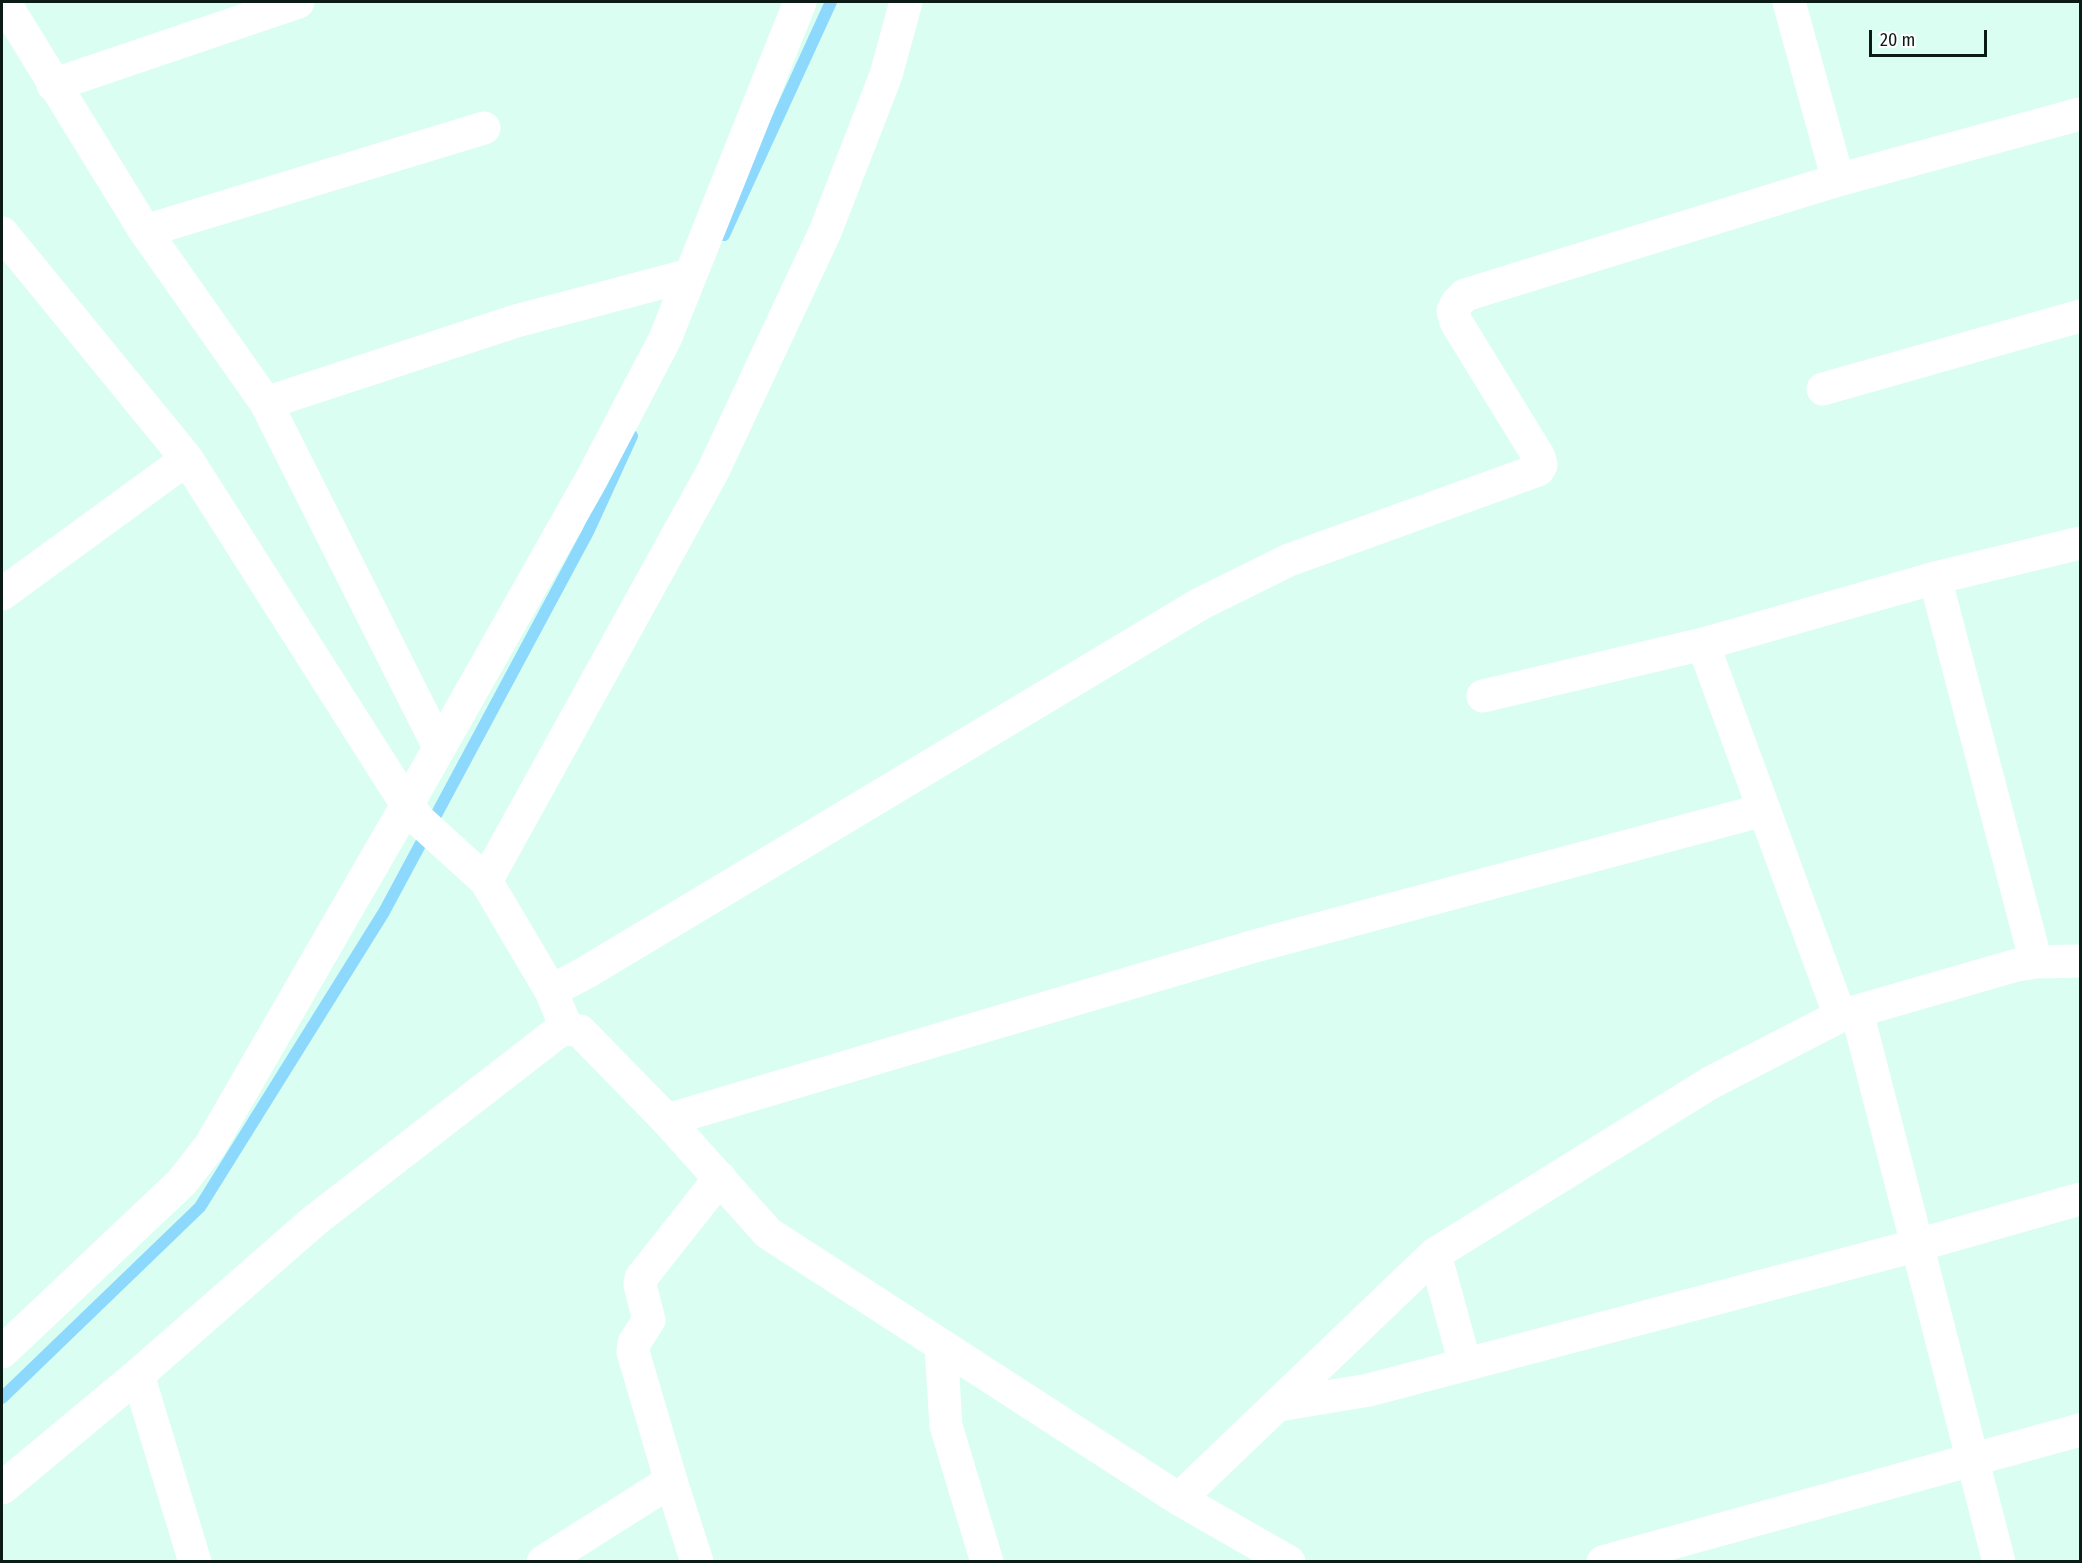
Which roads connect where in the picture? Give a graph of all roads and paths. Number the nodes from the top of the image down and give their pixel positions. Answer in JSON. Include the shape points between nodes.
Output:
{"nodes":[{"id":1,"x":4,"y":2,"type":"edge"},
{"id":2,"x":298,"y":2,"type":"edge"},
{"id":3,"x":800,"y":2,"type":"edge"},
{"id":4,"x":906,"y":2,"type":"edge"},
{"id":5,"x":1789,"y":2,"type":"edge"},
{"id":6,"x":53,"y":85,"type":"junction"},
{"id":7,"x":2080,"y":114,"type":"edge"},
{"id":8,"x":484,"y":128,"type":"dead end"},
{"id":9,"x":1838,"y":180,"type":"junction"},
{"id":10,"x":145,"y":231,"type":"junction"},
{"id":11,"x":2,"y":233,"type":"edge"},
{"id":12,"x":690,"y":275,"type":"junction"},
{"id":13,"x":2080,"y":316,"type":"edge"},
{"id":14,"x":1823,"y":389,"type":"dead end"},
{"id":15,"x":266,"y":403,"type":"junction"},
{"id":16,"x":187,"y":459,"type":"junction"},
{"id":17,"x":2080,"y":543,"type":"edge"},
{"id":18,"x":1935,"y":578,"type":"junction"},
{"id":19,"x":2,"y":594,"type":"edge"},
{"id":20,"x":1703,"y":644,"type":"junction"},
{"id":21,"x":1483,"y":696,"type":"dead end"},
{"id":22,"x":439,"y":747,"type":"junction"},
{"id":23,"x":1763,"y":810,"type":"junction"},
{"id":24,"x":413,"y":813,"type":"junction"},
{"id":25,"x":479,"y":875,"type":"junction"},
{"id":26,"x":2080,"y":961,"type":"edge"},
{"id":27,"x":2036,"y":962,"type":"junction"},
{"id":28,"x":551,"y":991,"type":"junction"},
{"id":29,"x":1848,"y":1014,"type":"junction"},
{"id":30,"x":567,"y":1029,"type":"junction"},
{"id":31,"x":667,"y":1120,"type":"junction"},
{"id":32,"x":720,"y":1178,"type":"junction"},
{"id":33,"x":2080,"y":1199,"type":"edge"},
{"id":34,"x":1918,"y":1245,"type":"junction"},
{"id":35,"x":1435,"y":1254,"type":"junction"},
{"id":36,"x":941,"y":1345,"type":"junction"},
{"id":37,"x":2,"y":1352,"type":"edge"},
{"id":38,"x":1465,"y":1364,"type":"junction"},
{"id":39,"x":138,"y":1375,"type":"junction"},
{"id":40,"x":1279,"y":1405,"type":"junction"},
{"id":41,"x":2080,"y":1430,"type":"edge"},
{"id":42,"x":1972,"y":1460,"type":"junction"},
{"id":43,"x":670,"y":1481,"type":"junction"},
{"id":44,"x":2,"y":1488,"type":"edge"},
{"id":45,"x":1179,"y":1499,"type":"junction"},
{"id":46,"x":195,"y":1562,"type":"edge"},
{"id":47,"x":543,"y":1562,"type":"edge"},
{"id":48,"x":697,"y":1562,"type":"edge"},
{"id":49,"x":987,"y":1562,"type":"edge"},
{"id":50,"x":1289,"y":1562,"type":"edge"},
{"id":51,"x":1603,"y":1562,"type":"edge"},
{"id":52,"x":1999,"y":1562,"type":"edge"}],
"edges":[{"from":1,"to":6,"type":"street"},
{"from":2,"to":6,"type":"street"},
{"from":3,"to":12,"type":"street"},
{"from":4,"to":25,"type":"street","via":[[886,75],[825,232],[717,460]]},
{"from":5,"to":9,"type":"street"},
{"from":6,"to":10,"type":"street"},
{"from":7,"to":9,"type":"street"},
{"from":8,"to":10,"type":"street"},
{"from":9,"to":28,"type":"street","via":[[1465,295],[1453,311],[1456,322],[1539,457],[1538,470],[1289,560],[1200,604]]},
{"from":10,"to":15,"type":"street"},
{"from":11,"to":16,"type":"street"},
{"from":12,"to":15,"type":"street","via":[[516,321]]},
{"from":12,"to":22,"type":"street","via":[[665,339],[601,460]]},
{"from":13,"to":14,"type":"street"},
{"from":15,"to":22,"type":"street"},
{"from":16,"to":19,"type":"street"},
{"from":16,"to":24,"type":"street"},
{"from":17,"to":18,"type":"street"},
{"from":18,"to":20,"type":"street"},
{"from":18,"to":27,"type":"street"},
{"from":20,"to":21,"type":"street"},
{"from":20,"to":23,"type":"street"},
{"from":22,"to":24,"type":"street"},
{"from":23,"to":29,"type":"street"},
{"from":23,"to":31,"type":"street","via":[[1255,946]]},
{"from":24,"to":25,"type":"street"},
{"from":24,"to":37,"type":"street","via":[[210,1146],[182,1182]]},
{"from":25,"to":28,"type":"street"},
{"from":26,"to":27,"type":"street"},
{"from":27,"to":29,"type":"street"},
{"from":28,"to":30,"type":"street"},
{"from":29,"to":34,"type":"street"},
{"from":29,"to":35,"type":"street","via":[[1710,1083]]},
{"from":30,"to":31,"type":"street","via":[[580,1031]]},
{"from":30,"to":39,"type":"street","via":[[558,1031],[314,1221]]},
{"from":31,"to":32,"type":"street"},
{"from":32,"to":36,"type":"street","via":[[768,1233]]},
{"from":32,"to":43,"type":"street","via":[[641,1278],[649,1320],[634,1343],[633,1352]]},
{"from":33,"to":34,"type":"street"},
{"from":34,"to":38,"type":"street"},
{"from":34,"to":42,"type":"street"},
{"from":35,"to":38,"type":"street"},
{"from":35,"to":40,"type":"street"},
{"from":36,"to":45,"type":"street"},
{"from":36,"to":49,"type":"street","via":[[946,1426]]},
{"from":38,"to":40,"type":"street","via":[[1369,1390]]},
{"from":39,"to":44,"type":"street"},
{"from":39,"to":46,"type":"street"},
{"from":40,"to":45,"type":"street"},
{"from":41,"to":42,"type":"street"},
{"from":42,"to":51,"type":"street"},
{"from":42,"to":52,"type":"street"},
{"from":43,"to":47,"type":"street"},
{"from":43,"to":48,"type":"street"},
{"from":45,"to":50,"type":"street"}]}
